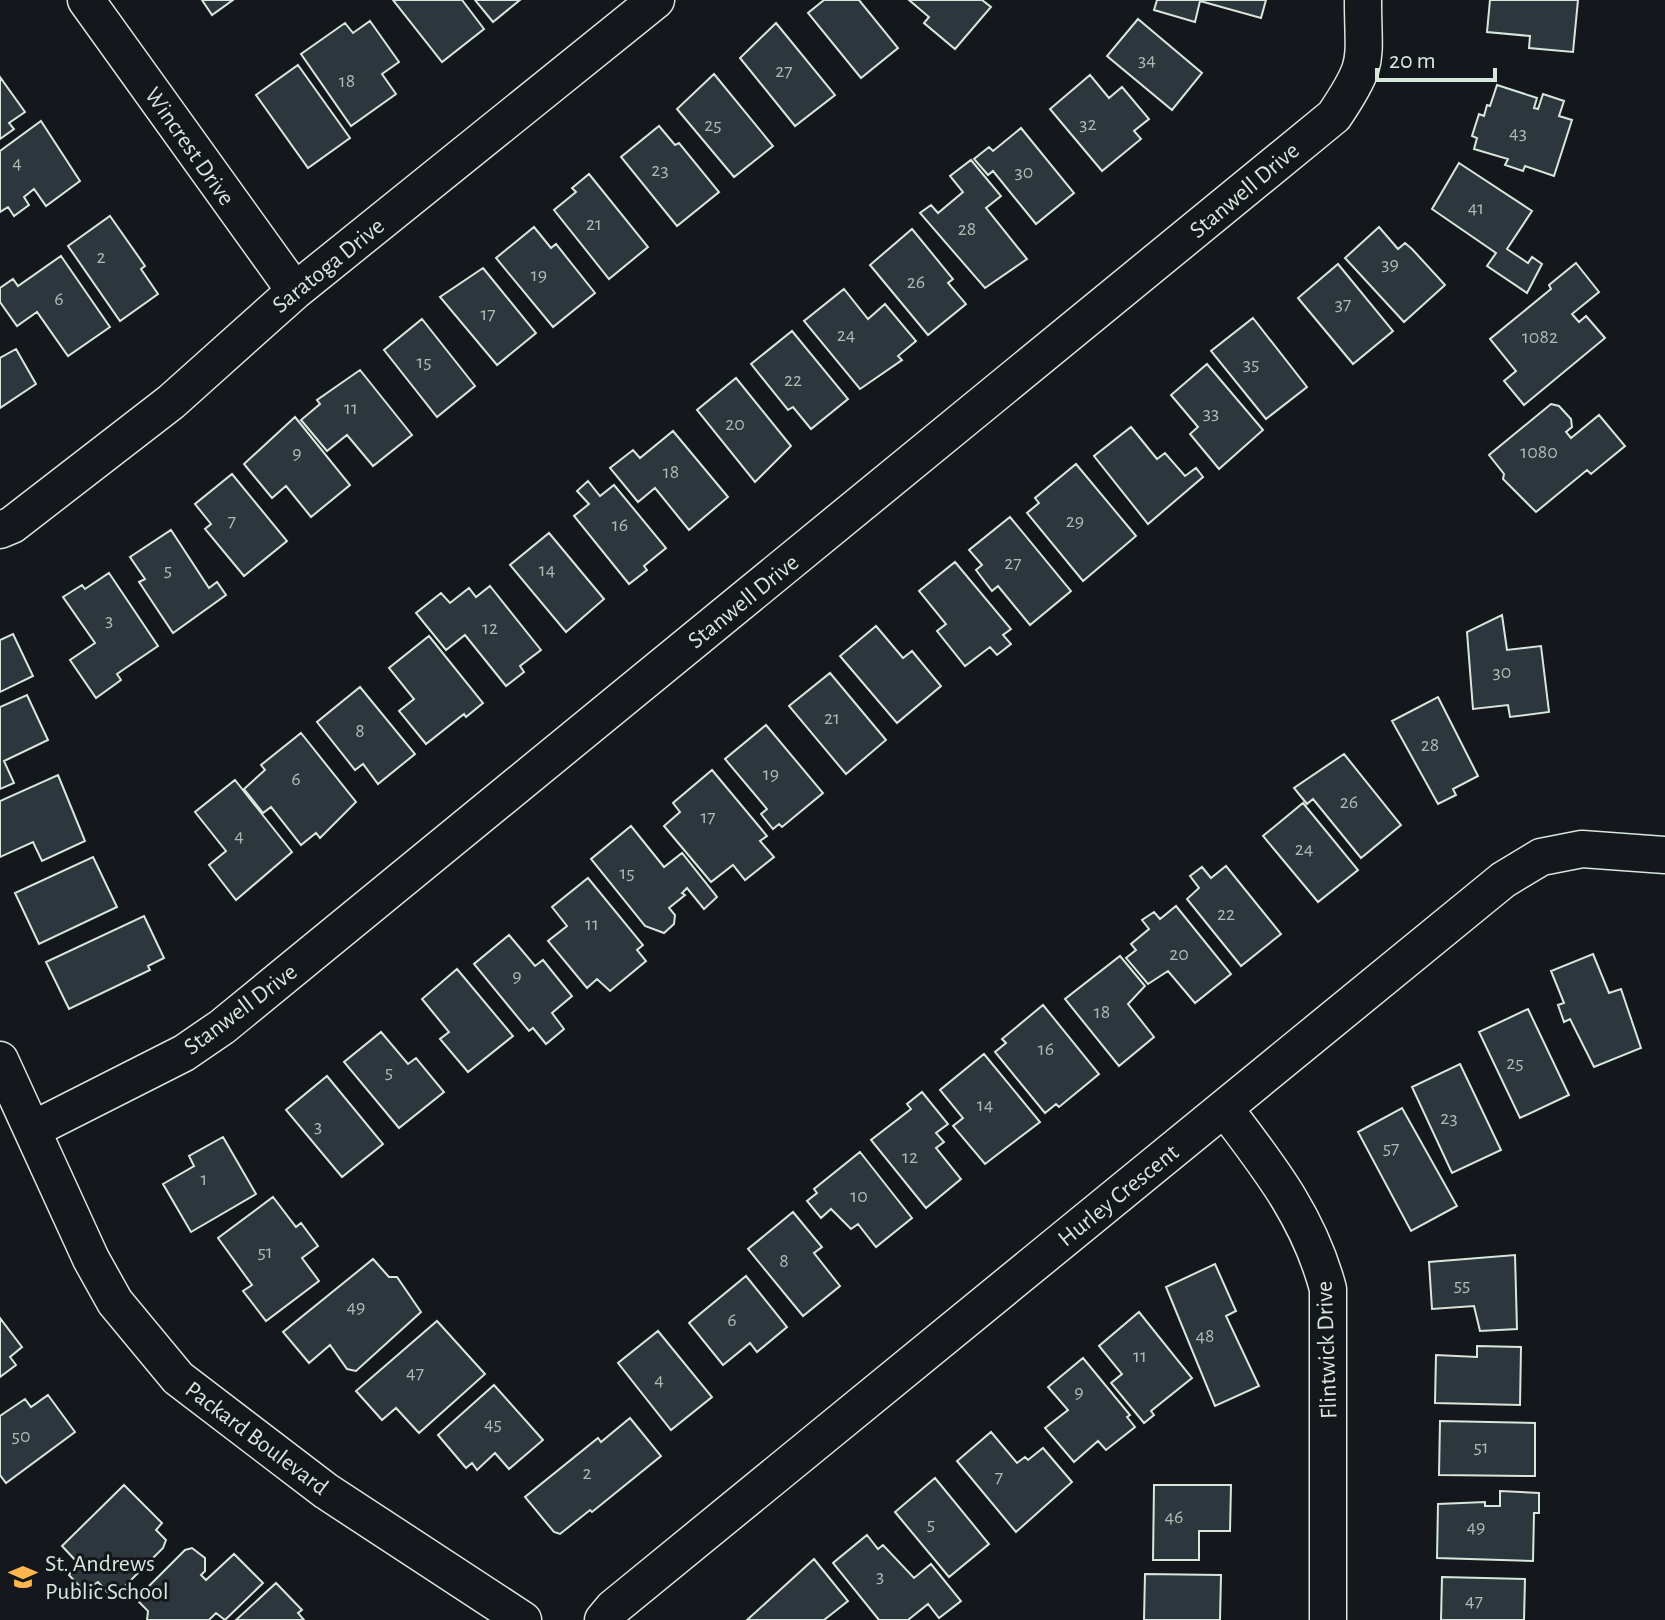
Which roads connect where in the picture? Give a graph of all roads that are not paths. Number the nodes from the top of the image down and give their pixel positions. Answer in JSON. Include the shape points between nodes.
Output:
{"nodes":[{"id":1,"x":86,"y":0,"type":"edge"},
{"id":2,"x":656,"y":0,"type":"edge"},
{"id":3,"x":1363,"y":0,"type":"edge"},
{"id":4,"x":295,"y":291,"type":"junction"},
{"id":5,"x":0,"y":530,"type":"edge"},
{"id":6,"x":1665,"y":855,"type":"edge"},
{"id":7,"x":0,"y":1060,"type":"edge"},
{"id":8,"x":1225,"y":1109,"type":"junction"},
{"id":9,"x":32,"y":1130,"type":"junction"},
{"id":10,"x":523,"y":1620,"type":"edge"},
{"id":11,"x":603,"y":1620,"type":"edge"},
{"id":12,"x":1328,"y":1620,"type":"edge"}],
"edges":[{"from":1,"to":4,"type":"street","name":"Wincrest Drive"},
{"from":2,"to":4,"type":"street","name":"Saratoga Drive"},
{"from":3,"to":9,"type":"street","name":"Stanwell Drive","via":[[1363,70],[1334,116],[222,1027],[184,1053]]},
{"from":4,"to":5,"type":"street","name":"Saratoga Drive","via":[[171,402]]},
{"from":6,"to":8,"type":"street","name":"Hurley Crescent","via":[[1582,849],[1541,857],[1469,906]]},
{"from":7,"to":9,"type":"street","name":"Packard Boulevard"},
{"from":8,"to":11,"type":"street","name":"Hurley Crescent"},
{"from":8,"to":12,"type":"street","name":"Flintwick Drive","via":[[1303,1217],[1328,1289]]},
{"from":9,"to":10,"type":"street","name":"Packard Boulevard","via":[[115,1302],[178,1378],[326,1491]]}]}
